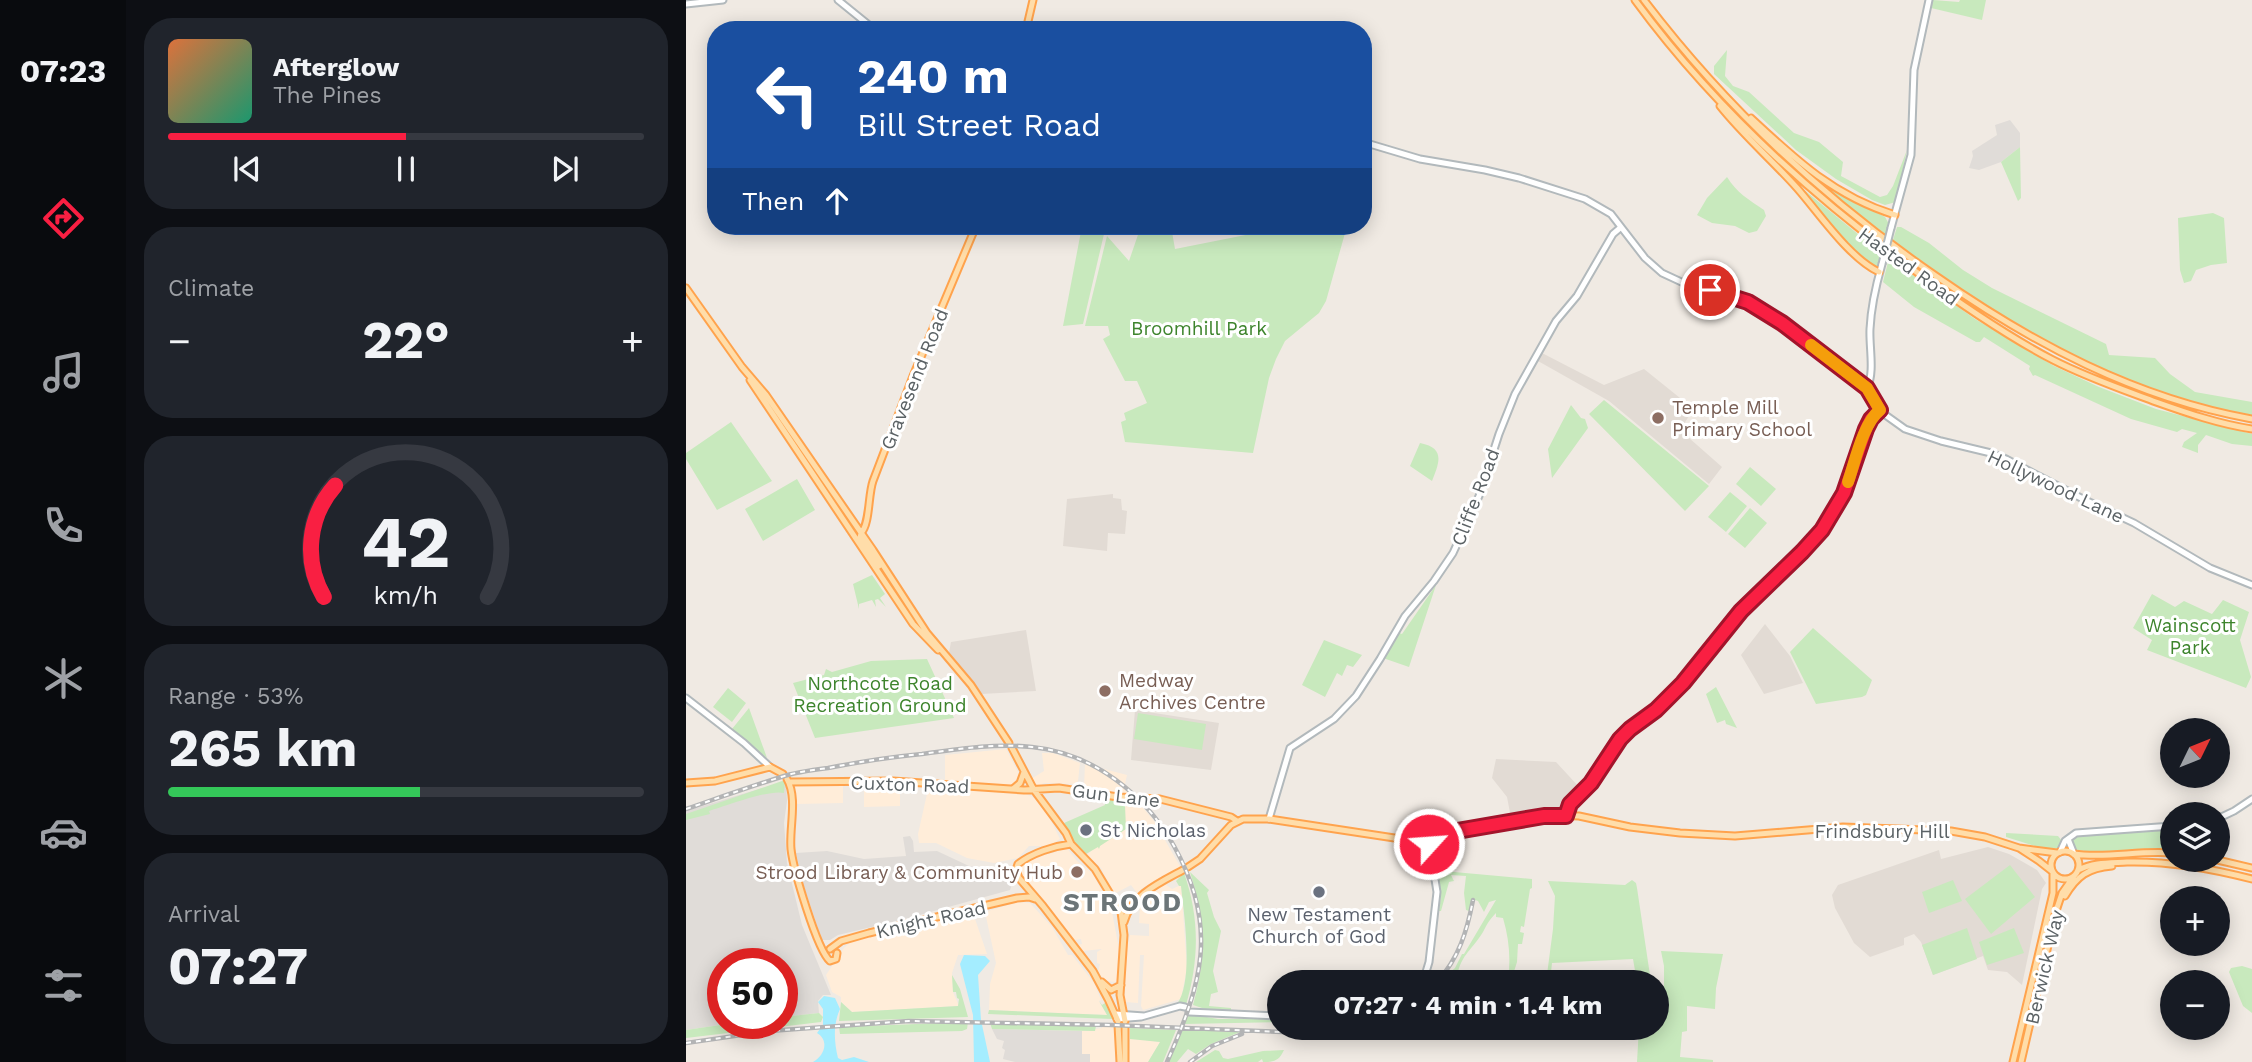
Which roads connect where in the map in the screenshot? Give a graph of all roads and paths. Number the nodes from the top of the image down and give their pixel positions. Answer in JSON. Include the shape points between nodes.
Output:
{"nodes":[{"id":1,"x":723,"y":0,"type":"edge"},
{"id":2,"x":838,"y":0,"type":"edge"},
{"id":3,"x":1033,"y":0,"type":"edge"},
{"id":4,"x":1635,"y":0,"type":"edge"},
{"id":5,"x":1644,"y":0,"type":"edge"},
{"id":6,"x":1929,"y":0,"type":"edge"},
{"id":7,"x":686,"y":4,"type":"edge"},
{"id":8,"x":864,"y":21,"type":"edge"},
{"id":9,"x":1028,"y":21,"type":"edge"},
{"id":10,"x":1691,"y":70,"type":"junction"},
{"id":11,"x":1705,"y":75,"type":"junction"},
{"id":12,"x":1372,"y":145,"type":"edge"},
{"id":13,"x":1895,"y":215,"type":"junction"},
{"id":14,"x":1620,"y":228,"type":"junction"},
{"id":15,"x":972,"y":235,"type":"edge"},
{"id":16,"x":1879,"y":272,"type":"junction"},
{"id":17,"x":686,"y":288,"type":"edge"},
{"id":18,"x":742,"y":366,"type":"junction"},
{"id":19,"x":1867,"y":388,"type":"junction"},
{"id":20,"x":1880,"y":410,"type":"junction"},
{"id":21,"x":2252,"y":419,"type":"edge"},
{"id":22,"x":2252,"y":429,"type":"edge"},
{"id":23,"x":791,"y":431,"type":"junction"},
{"id":24,"x":803,"y":462,"type":"junction"},
{"id":25,"x":817,"y":468,"type":"junction"},
{"id":26,"x":835,"y":509,"type":"junction"},
{"id":27,"x":861,"y":533,"type":"junction"},
{"id":28,"x":869,"y":552,"type":"junction"},
{"id":29,"x":889,"y":575,"type":"junction"},
{"id":30,"x":2252,"y":585,"type":"edge"},
{"id":31,"x":902,"y":609,"type":"junction"},
{"id":32,"x":943,"y":653,"type":"junction"},
{"id":33,"x":686,"y":698,"type":"edge"},
{"id":34,"x":770,"y":767,"type":"junction"},
{"id":35,"x":1024,"y":772,"type":"junction"},
{"id":36,"x":787,"y":779,"type":"junction"},
{"id":37,"x":686,"y":783,"type":"edge"},
{"id":38,"x":1013,"y":789,"type":"junction"},
{"id":39,"x":1034,"y":790,"type":"junction"},
{"id":40,"x":2252,"y":799,"type":"edge"},
{"id":41,"x":2230,"y":813,"type":"edge"},
{"id":42,"x":1566,"y":816,"type":"junction"},
{"id":43,"x":1269,"y":818,"type":"junction"},
{"id":44,"x":1237,"y":821,"type":"junction"},
{"id":45,"x":2160,"y":827,"type":"edge"},
{"id":46,"x":1063,"y":831,"type":"junction"},
{"id":47,"x":1428,"y":836,"type":"junction"},
{"id":48,"x":2067,"y":839,"type":"junction"},
{"id":49,"x":1071,"y":844,"type":"junction"},
{"id":50,"x":1058,"y":847,"type":"junction"},
{"id":51,"x":2019,"y":848,"type":"junction"},
{"id":52,"x":2058,"y":852,"type":"junction"},
{"id":53,"x":2160,"y":853,"type":"edge"},
{"id":54,"x":2074,"y":854,"type":"junction"},
{"id":55,"x":2140,"y":862,"type":"junction"},
{"id":56,"x":2230,"y":863,"type":"edge"},
{"id":57,"x":2252,"y":868,"type":"edge"},
{"id":58,"x":2053,"y":873,"type":"junction"},
{"id":59,"x":2076,"y":873,"type":"junction"},
{"id":60,"x":2252,"y":879,"type":"edge"},
{"id":61,"x":1023,"y":882,"type":"junction"},
{"id":62,"x":1017,"y":898,"type":"junction"},
{"id":63,"x":1119,"y":908,"type":"junction"},
{"id":64,"x":1045,"y":909,"type":"junction"},
{"id":65,"x":1129,"y":909,"type":"junction"},
{"id":66,"x":2055,"y":918,"type":"junction"},
{"id":67,"x":1124,"y":922,"type":"junction"},
{"id":68,"x":845,"y":940,"type":"junction"},
{"id":69,"x":818,"y":942,"type":"junction"},
{"id":70,"x":829,"y":949,"type":"junction"},
{"id":71,"x":837,"y":953,"type":"junction"},
{"id":72,"x":825,"y":956,"type":"junction"},
{"id":73,"x":1427,"y":970,"type":"edge"},
{"id":74,"x":1097,"y":978,"type":"junction"},
{"id":75,"x":1121,"y":985,"type":"junction"},
{"id":76,"x":1267,"y":1016,"type":"edge"},
{"id":77,"x":1121,"y":1020,"type":"junction"},
{"id":78,"x":1123,"y":1062,"type":"edge"},
{"id":79,"x":2013,"y":1062,"type":"edge"},
{"id":80,"x":2021,"y":1062,"type":"edge"}],
"edges":[{"from":1,"to":7,"type":"main road"},
{"from":2,"to":8,"type":"main road"},
{"from":3,"to":9,"type":"main road"},
{"from":4,"to":10,"type":"main road","name":"Hasted Road"},
{"from":5,"to":11,"type":"main road","name":"Hasted Road"},
{"from":6,"to":13,"type":"main road","via":[[1914,70],[1911,155]]},
{"from":10,"to":16,"type":"main road","via":[[1840,238]]},
{"from":10,"to":22,"type":"main road","name":"Hasted Road","via":[[1807,186],[1866,235],[1994,326],[2097,381],[2200,417]]},
{"from":11,"to":13,"type":"main road","via":[[1819,177],[1858,201]]},
{"from":11,"to":21,"type":"main road","name":"Hasted Road","via":[[1816,185],[1998,319],[2122,381],[2197,407]]},
{"from":12,"to":14,"type":"main road","via":[[1564,192],[1603,209]]},
{"from":13,"to":16,"type":"main road","bridge":true},
{"from":14,"to":19,"type":"main road","via":[[1662,273],[1759,307]]},
{"from":14,"to":43,"type":"main road","name":"Cliffe Road","via":[[1556,321],[1515,394],[1454,551],[1403,619],[1356,696],[1334,719],[1290,748]]},
{"from":15,"to":27,"type":"main road","name":"Gravesend Road","via":[[875,475]]},
{"from":16,"to":19,"type":"main road","via":[[1871,314],[1871,381]]},
{"from":17,"to":18,"type":"main road"},
{"from":18,"to":23,"type":"main road"},
{"from":18,"to":24,"type":"main road"},
{"from":19,"to":20,"type":"main road","name":"Hollywood Lane"},
{"from":20,"to":30,"type":"main road","name":"Hollywood Lane","via":[[1905,429],[2006,459],[2134,523],[2210,568]]},
{"from":20,"to":42,"type":"main road","via":[[1866,429],[1844,493],[1822,530],[1741,611],[1658,708],[1620,739],[1591,783],[1570,804]]},
{"from":23,"to":24,"type":"main road","via":[[805,457]]},
{"from":23,"to":25,"type":"main road"},
{"from":24,"to":26,"type":"main road"},
{"from":25,"to":26,"type":"main road","via":[[814,471]]},
{"from":25,"to":27,"type":"main road"},
{"from":26,"to":28,"type":"main road"},
{"from":27,"to":28,"type":"main road"},
{"from":28,"to":29,"type":"main road"},
{"from":28,"to":31,"type":"main road"},
{"from":29,"to":31,"type":"main road"},
{"from":29,"to":32,"type":"main road"},
{"from":31,"to":32,"type":"main road","via":[[923,638]]},
{"from":32,"to":35,"type":"main road","via":[[979,696]]},
{"from":33,"to":34,"type":"main road"},
{"from":34,"to":36,"type":"main road","name":"Cuxton Road"},
{"from":34,"to":37,"type":"main road"},
{"from":35,"to":38,"type":"main road"},
{"from":35,"to":39,"type":"main road"},
{"from":36,"to":38,"type":"main road","name":"Cuxton Road","via":[[893,780]]},
{"from":36,"to":69,"type":"main road","via":[[792,804],[791,852]]},
{"from":38,"to":39,"type":"main road","name":"Cuxton Road"},
{"from":39,"to":44,"type":"main road","name":"Gun Lane","via":[[1059,788],[1160,799]]},
{"from":39,"to":46,"type":"main road"},
{"from":40,"to":41,"type":"main road"},
{"from":42,"to":47,"type":"main road","name":"Frindsbury Hill"},
{"from":42,"to":51,"type":"main road","name":"Frindsbury Hill","via":[[1680,833],[1742,836],[1843,827],[1938,830]]},
{"from":43,"to":44,"type":"main road","name":"Frindsbury Hill"},
{"from":43,"to":47,"type":"main road","name":"Frindsbury Hill","via":[[1386,838]]},
{"from":44,"to":65,"type":"main road","via":[[1200,859],[1152,888]]},
{"from":45,"to":48,"type":"main road","via":[[2079,832]]},
{"from":46,"to":49,"type":"main road"},
{"from":46,"to":50,"type":"main road"},
{"from":47,"to":73,"type":"main road","via":[[1437,891]]},
{"from":48,"to":52,"type":"main road"},
{"from":48,"to":54,"type":"main road"},
{"from":49,"to":50,"type":"main road"},
{"from":49,"to":63,"type":"main road","via":[[1095,869]]},
{"from":50,"to":61,"type":"main road","via":[[1019,863],[1016,872]]},
{"from":51,"to":52,"type":"main road","name":"Frindsbury Hill"},
{"from":51,"to":58,"type":"main road","name":"Frindsbury Hill"},
{"from":52,"to":54,"type":"main road"},
{"from":52,"to":58,"type":"main road","via":[[2051,862]]},
{"from":53,"to":54,"type":"main road"},
{"from":54,"to":59,"type":"main road"},
{"from":55,"to":59,"type":"main road","via":[[2094,863]]},
{"from":55,"to":60,"type":"main road","via":[[2181,864]]},
{"from":55,"to":66,"type":"main road","via":[[2085,872],[2066,894]]},
{"from":56,"to":57,"type":"main road"},
{"from":58,"to":59,"type":"main road","via":[[2063,879]]},
{"from":58,"to":79,"type":"main road","name":"Berwick Way","via":[[2053,893]]},
{"from":59,"to":66,"type":"main road","name":"Berwick Way","via":[[2062,893]]},
{"from":61,"to":62,"type":"main road","via":[[1025,893]]},
{"from":61,"to":64,"type":"main road"},
{"from":62,"to":64,"type":"main road","via":[[1032,897]]},
{"from":62,"to":68,"type":"main road","name":"Knight Road"},
{"from":63,"to":65,"type":"main road"},
{"from":63,"to":67,"type":"main road"},
{"from":64,"to":74,"type":"main road"},
{"from":65,"to":67,"type":"main road"},
{"from":66,"to":80,"type":"main road","name":"Berwick Way"},
{"from":67,"to":75,"type":"main road"},
{"from":68,"to":70,"type":"main road","name":"Knight Road"},
{"from":68,"to":71,"type":"main road"},
{"from":69,"to":70,"type":"main road"},
{"from":69,"to":72,"type":"main road"},
{"from":70,"to":71,"type":"main road"},
{"from":70,"to":72,"type":"main road"},
{"from":71,"to":72,"type":"main road","via":[[834,961]]},
{"from":74,"to":75,"type":"main road","via":[[1109,989]]},
{"from":74,"to":77,"type":"main road"},
{"from":75,"to":77,"type":"main road"},
{"from":76,"to":77,"type":"main road","via":[[1175,1008]]},
{"from":77,"to":78,"type":"main road"}]}
